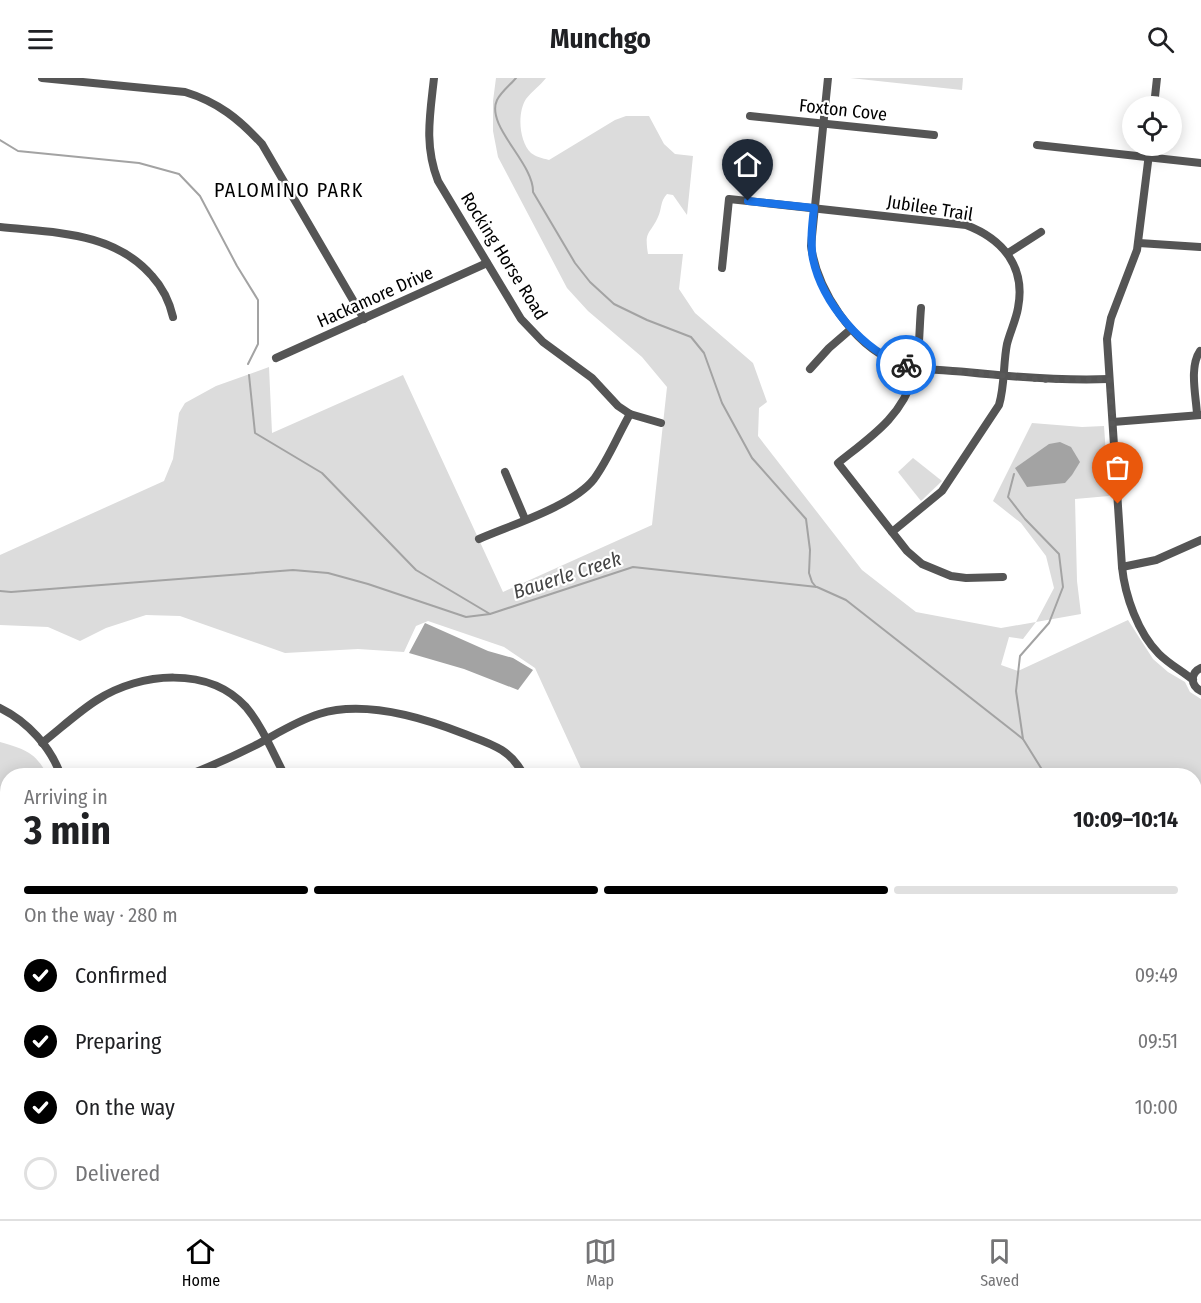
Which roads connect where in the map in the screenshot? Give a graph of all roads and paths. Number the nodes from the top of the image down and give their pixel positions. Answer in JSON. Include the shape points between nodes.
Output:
{"nodes":[{"id":1,"x":42,"y":78,"type":"edge"},
{"id":2,"x":434,"y":78,"type":"edge"},
{"id":3,"x":828,"y":78,"type":"edge"},
{"id":4,"x":1157,"y":78,"type":"edge"},
{"id":5,"x":1155,"y":96,"type":"edge"},
{"id":6,"x":750,"y":116,"type":"dead end"},
{"id":7,"x":824,"y":123,"type":"junction"},
{"id":8,"x":934,"y":135,"type":"dead end"},
{"id":9,"x":1037,"y":145,"type":"dead end"},
{"id":10,"x":1148,"y":158,"type":"junction"},
{"id":11,"x":1201,"y":163,"type":"edge"},
{"id":12,"x":814,"y":208,"type":"junction"},
{"id":13,"x":0,"y":227,"type":"edge"},
{"id":14,"x":1041,"y":232,"type":"dead end"},
{"id":15,"x":1139,"y":243,"type":"junction"},
{"id":16,"x":1200,"y":247,"type":"edge"},
{"id":17,"x":1008,"y":253,"type":"junction"},
{"id":18,"x":487,"y":263,"type":"junction"},
{"id":19,"x":722,"y":268,"type":"dead end"},
{"id":20,"x":921,"y":308,"type":"dead end"},
{"id":21,"x":173,"y":317,"type":"dead end"},
{"id":22,"x":364,"y":319,"type":"junction"},
{"id":23,"x":851,"y":329,"type":"junction"},
{"id":24,"x":1200,"y":351,"type":"edge"},
{"id":25,"x":276,"y":358,"type":"dead end"},
{"id":26,"x":916,"y":367,"type":"junction"},
{"id":27,"x":810,"y":369,"type":"dead end"},
{"id":28,"x":1003,"y":376,"type":"junction"},
{"id":29,"x":1109,"y":379,"type":"junction"},
{"id":30,"x":630,"y":414,"type":"junction"},
{"id":31,"x":1199,"y":415,"type":"edge"},
{"id":32,"x":1113,"y":422,"type":"junction"},
{"id":33,"x":661,"y":423,"type":"dead end"},
{"id":34,"x":505,"y":472,"type":"dead end"},
{"id":35,"x":525,"y":519,"type":"junction"},
{"id":36,"x":892,"y":532,"type":"junction"},
{"id":37,"x":479,"y":539,"type":"dead end"},
{"id":38,"x":1201,"y":540,"type":"edge"},
{"id":39,"x":1122,"y":567,"type":"junction"},
{"id":40,"x":1003,"y":577,"type":"dead end"},
{"id":41,"x":1178,"y":669,"type":"junction"},
{"id":42,"x":1199,"y":669,"type":"edge"},
{"id":43,"x":1193,"y":681,"type":"junction"},
{"id":44,"x":1201,"y":691,"type":"edge"},
{"id":45,"x":0,"y":708,"type":"edge"},
{"id":46,"x":266,"y":740,"type":"junction"},
{"id":47,"x":42,"y":743,"type":"junction"},
{"id":48,"x":58,"y":768,"type":"edge"},
{"id":49,"x":206,"y":768,"type":"edge"},
{"id":50,"x":281,"y":768,"type":"edge"},
{"id":51,"x":520,"y":768,"type":"edge"}],
"edges":[{"from":1,"to":22,"type":"street","via":[[185,93],[228,111],[262,144]]},
{"from":2,"to":18,"type":"street","name":"Rocking Horse Road","via":[[428,135],[431,162],[438,181]]},
{"from":3,"to":7,"type":"street"},
{"from":4,"to":5,"type":"street"},
{"from":6,"to":7,"type":"street","name":"Foxton Cove"},
{"from":7,"to":8,"type":"street","name":"Foxton Cove"},
{"from":7,"to":12,"type":"street"},
{"from":9,"to":10,"type":"street"},
{"from":10,"to":11,"type":"street"},
{"from":10,"to":15,"type":"street"},
{"from":12,"to":17,"type":"street","name":"Jubilee Trail","via":[[966,225],[983,232]]},
{"from":12,"to":19,"type":"street","name":"Jubilee Trail","via":[[729,199]]},
{"from":12,"to":23,"type":"street","via":[[811,246],[816,271]]},
{"from":13,"to":21,"type":"street","via":[[83,236],[117,248],[144,267],[159,284]]},
{"from":14,"to":17,"type":"street"},
{"from":15,"to":16,"type":"street"},
{"from":15,"to":29,"type":"street","via":[[1108,329]]},
{"from":17,"to":28,"type":"street","via":[[1017,275],[1019,296]]},
{"from":18,"to":22,"type":"street","name":"Hackamore Drive"},
{"from":18,"to":30,"type":"street","name":"Rocking Horse Road","via":[[532,331]]},
{"from":20,"to":26,"type":"street"},
{"from":22,"to":25,"type":"street","name":"Hackamore Drive"},
{"from":23,"to":26,"type":"street","via":[[882,355]]},
{"from":23,"to":27,"type":"street"},
{"from":24,"to":31,"type":"street","via":[[1195,362]]},
{"from":26,"to":28,"type":"street"},
{"from":26,"to":36,"type":"street","via":[[905,398],[892,418],[838,463]]},
{"from":28,"to":29,"type":"street","via":[[1067,381]]},
{"from":28,"to":36,"type":"street","via":[[999,405],[951,480],[935,499]]},
{"from":29,"to":32,"type":"street"},
{"from":30,"to":33,"type":"street","name":"Rocking Horse Road"},
{"from":30,"to":35,"type":"street","via":[[588,485],[568,500]]},
{"from":31,"to":32,"type":"street"},
{"from":32,"to":39,"type":"street"},
{"from":34,"to":35,"type":"street"},
{"from":35,"to":37,"type":"street"},
{"from":36,"to":40,"type":"street","via":[[922,564],[937,571],[966,579]]},
{"from":38,"to":39,"type":"street","via":[[1156,560]]},
{"from":39,"to":41,"type":"street","via":[[1129,600],[1145,635],[1155,650]]},
{"from":41,"to":42,"type":"street"},
{"from":41,"to":43,"type":"street"},
{"from":42,"to":43,"type":"street"},
{"from":43,"to":44,"type":"street"},
{"from":45,"to":47,"type":"street","via":[[25,724]]},
{"from":46,"to":47,"type":"street","via":[[253,716],[226,691],[199,680],[177,678],[148,679],[120,687],[96,700]]},
{"from":46,"to":49,"type":"street"},
{"from":46,"to":50,"type":"street"},
{"from":46,"to":51,"type":"street","via":[[310,717],[358,708],[445,726],[494,745],[511,755]]},
{"from":47,"to":48,"type":"street"}]}
